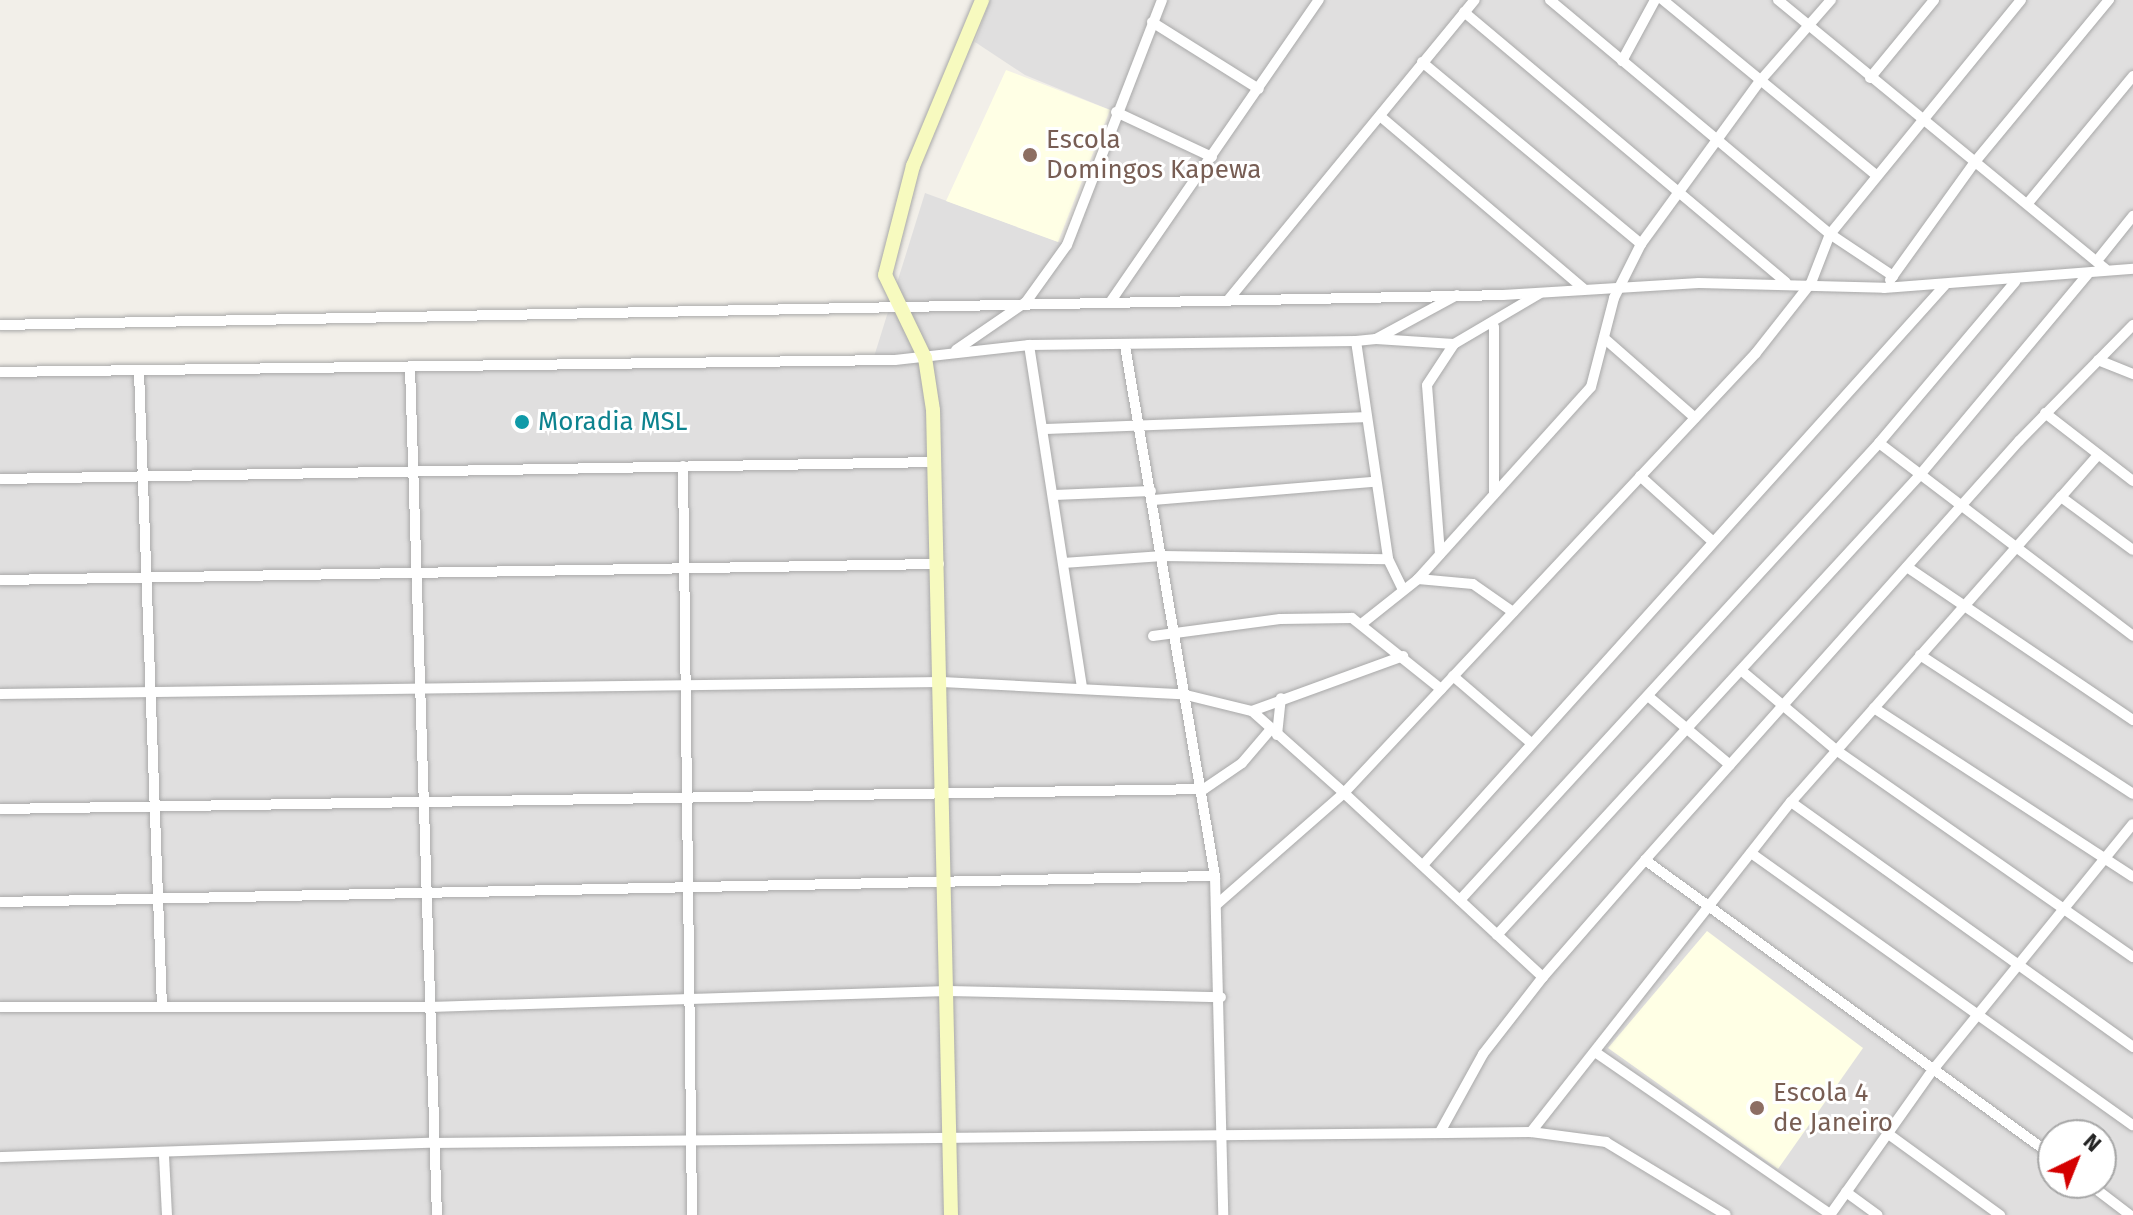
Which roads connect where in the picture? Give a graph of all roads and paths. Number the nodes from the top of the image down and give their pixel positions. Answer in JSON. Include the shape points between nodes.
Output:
{"nodes":[{"id":1,"x":982,"y":0,"type":"edge"},
{"id":2,"x":1162,"y":0,"type":"edge"},
{"id":3,"x":1319,"y":0,"type":"edge"},
{"id":4,"x":1475,"y":0,"type":"edge"},
{"id":5,"x":1550,"y":0,"type":"edge"},
{"id":6,"x":1655,"y":0,"type":"edge"},
{"id":7,"x":1663,"y":0,"type":"edge"},
{"id":8,"x":1778,"y":0,"type":"edge"},
{"id":9,"x":1831,"y":0,"type":"edge"},
{"id":10,"x":1934,"y":0,"type":"edge"},
{"id":11,"x":2021,"y":0,"type":"edge"},
{"id":12,"x":2109,"y":0,"type":"edge"},
{"id":13,"x":1464,"y":12,"type":"junction"},
{"id":14,"x":1152,"y":22,"type":"junction"},
{"id":15,"x":1809,"y":26,"type":"junction"},
{"id":16,"x":1622,"y":61,"type":"junction"},
{"id":17,"x":1422,"y":62,"type":"junction"},
{"id":18,"x":2133,"y":76,"type":"edge"},
{"id":19,"x":1870,"y":78,"type":"junction"},
{"id":20,"x":1760,"y":81,"type":"junction"},
{"id":21,"x":1259,"y":89,"type":"junction"},
{"id":22,"x":1116,"y":112,"type":"junction"},
{"id":23,"x":1380,"y":116,"type":"junction"},
{"id":24,"x":1921,"y":122,"type":"junction"},
{"id":25,"x":1716,"y":139,"type":"junction"},
{"id":26,"x":1212,"y":157,"type":"junction"},
{"id":27,"x":1974,"y":163,"type":"junction"},
{"id":28,"x":1877,"y":176,"type":"junction"},
{"id":29,"x":1673,"y":195,"type":"junction"},
{"id":30,"x":2028,"y":203,"type":"junction"},
{"id":31,"x":2133,"y":216,"type":"edge"},
{"id":32,"x":1830,"y":234,"type":"junction"},
{"id":33,"x":1641,"y":244,"type":"junction"},
{"id":34,"x":2100,"y":257,"type":"junction"},
{"id":35,"x":2106,"y":269,"type":"junction"},
{"id":36,"x":2133,"y":269,"type":"edge"},
{"id":37,"x":2088,"y":274,"type":"junction"},
{"id":38,"x":1893,"y":276,"type":"junction"},
{"id":39,"x":1786,"y":282,"type":"junction"},
{"id":40,"x":2015,"y":282,"type":"junction"},
{"id":41,"x":1811,"y":283,"type":"junction"},
{"id":42,"x":1619,"y":285,"type":"junction"},
{"id":43,"x":1945,"y":285,"type":"junction"},
{"id":44,"x":1583,"y":288,"type":"junction"},
{"id":45,"x":1884,"y":288,"type":"junction"},
{"id":46,"x":1459,"y":294,"type":"junction"},
{"id":47,"x":1539,"y":294,"type":"junction"},
{"id":48,"x":1229,"y":299,"type":"junction"},
{"id":49,"x":1111,"y":301,"type":"junction"},
{"id":50,"x":1026,"y":302,"type":"junction"},
{"id":51,"x":898,"y":303,"type":"junction"},
{"id":52,"x":0,"y":325,"type":"edge"},
{"id":53,"x":2133,"y":325,"type":"edge"},
{"id":54,"x":1494,"y":327,"type":"junction"},
{"id":55,"x":1604,"y":338,"type":"junction"},
{"id":56,"x":1376,"y":339,"type":"junction"},
{"id":57,"x":1356,"y":341,"type":"junction"},
{"id":58,"x":1454,"y":344,"type":"junction"},
{"id":59,"x":1029,"y":345,"type":"junction"},
{"id":60,"x":1125,"y":346,"type":"junction"},
{"id":61,"x":956,"y":350,"type":"junction"},
{"id":62,"x":925,"y":358,"type":"junction"},
{"id":63,"x":2098,"y":360,"type":"junction"},
{"id":64,"x":410,"y":367,"type":"junction"},
{"id":65,"x":139,"y":371,"type":"junction"},
{"id":66,"x":0,"y":372,"type":"edge"},
{"id":67,"x":2133,"y":374,"type":"edge"},
{"id":68,"x":2045,"y":413,"type":"junction"},
{"id":69,"x":1364,"y":417,"type":"junction"},
{"id":70,"x":1695,"y":418,"type":"junction"},
{"id":71,"x":1140,"y":426,"type":"junction"},
{"id":72,"x":1044,"y":429,"type":"junction"},
{"id":73,"x":1879,"y":443,"type":"junction"},
{"id":74,"x":2097,"y":456,"type":"junction"},
{"id":75,"x":936,"y":462,"type":"junction"},
{"id":76,"x":683,"y":466,"type":"junction"},
{"id":77,"x":414,"y":471,"type":"junction"},
{"id":78,"x":139,"y":475,"type":"junction"},
{"id":79,"x":1640,"y":476,"type":"junction"},
{"id":80,"x":1919,"y":476,"type":"junction"},
{"id":81,"x":0,"y":479,"type":"edge"},
{"id":82,"x":2133,"y":481,"type":"edge"},
{"id":83,"x":1374,"y":482,"type":"junction"},
{"id":84,"x":1494,"y":494,"type":"junction"},
{"id":85,"x":1054,"y":495,"type":"junction"},
{"id":86,"x":1152,"y":496,"type":"junction"},
{"id":87,"x":2061,"y":497,"type":"junction"},
{"id":88,"x":1960,"y":509,"type":"junction"},
{"id":89,"x":1711,"y":540,"type":"junction"},
{"id":90,"x":2015,"y":550,"type":"junction"},
{"id":91,"x":2133,"y":550,"type":"edge"},
{"id":92,"x":1440,"y":554,"type":"junction"},
{"id":93,"x":1163,"y":556,"type":"junction"},
{"id":94,"x":1388,"y":559,"type":"junction"},
{"id":95,"x":1063,"y":563,"type":"junction"},
{"id":96,"x":939,"y":564,"type":"junction"},
{"id":97,"x":1907,"y":567,"type":"junction"},
{"id":98,"x":685,"y":569,"type":"junction"},
{"id":99,"x":419,"y":572,"type":"junction"},
{"id":100,"x":144,"y":578,"type":"junction"},
{"id":101,"x":1418,"y":579,"type":"junction"},
{"id":102,"x":0,"y":580,"type":"edge"},
{"id":103,"x":1402,"y":588,"type":"junction"},
{"id":104,"x":1963,"y":606,"type":"junction"},
{"id":105,"x":1513,"y":612,"type":"junction"},
{"id":106,"x":1364,"y":622,"type":"junction"},
{"id":107,"x":1176,"y":631,"type":"junction"},
{"id":108,"x":1153,"y":636,"type":"dead end"},
{"id":109,"x":2133,"y":636,"type":"edge"},
{"id":110,"x":1920,"y":655,"type":"junction"},
{"id":111,"x":1403,"y":656,"type":"junction"},
{"id":112,"x":1742,"y":671,"type":"junction"},
{"id":113,"x":1453,"y":676,"type":"junction"},
{"id":114,"x":942,"y":682,"type":"junction"},
{"id":115,"x":689,"y":686,"type":"junction"},
{"id":116,"x":1082,"y":686,"type":"junction"},
{"id":117,"x":1441,"y":689,"type":"junction"},
{"id":118,"x":418,"y":692,"type":"junction"},
{"id":119,"x":149,"y":693,"type":"junction"},
{"id":120,"x":0,"y":694,"type":"edge"},
{"id":121,"x":1182,"y":694,"type":"junction"},
{"id":122,"x":1648,"y":696,"type":"junction"},
{"id":123,"x":1281,"y":698,"type":"junction"},
{"id":124,"x":1784,"y":706,"type":"junction"},
{"id":125,"x":1874,"y":708,"type":"junction"},
{"id":126,"x":1252,"y":711,"type":"junction"},
{"id":127,"x":2133,"y":720,"type":"edge"},
{"id":128,"x":1688,"y":730,"type":"junction"},
{"id":129,"x":1274,"y":732,"type":"junction"},
{"id":130,"x":1530,"y":742,"type":"junction"},
{"id":131,"x":1836,"y":750,"type":"junction"},
{"id":132,"x":1730,"y":765,"type":"junction"},
{"id":133,"x":1204,"y":789,"type":"junction"},
{"id":134,"x":945,"y":791,"type":"junction"},
{"id":135,"x":1344,"y":793,"type":"junction"},
{"id":136,"x":2133,"y":794,"type":"edge"},
{"id":137,"x":422,"y":797,"type":"junction"},
{"id":138,"x":689,"y":798,"type":"junction"},
{"id":139,"x":1791,"y":802,"type":"junction"},
{"id":140,"x":0,"y":809,"type":"edge"},
{"id":141,"x":153,"y":811,"type":"junction"},
{"id":142,"x":2133,"y":824,"type":"edge"},
{"id":143,"x":1751,"y":853,"type":"junction"},
{"id":144,"x":2105,"y":857,"type":"junction"},
{"id":145,"x":1645,"y":860,"type":"junction"},
{"id":146,"x":1423,"y":865,"type":"junction"},
{"id":147,"x":1215,"y":876,"type":"junction"},
{"id":148,"x":2133,"y":877,"type":"edge"},
{"id":149,"x":946,"y":886,"type":"junction"},
{"id":150,"x":692,"y":892,"type":"junction"},
{"id":151,"x":429,"y":897,"type":"junction"},
{"id":152,"x":1460,"y":900,"type":"junction"},
{"id":153,"x":0,"y":902,"type":"edge"},
{"id":154,"x":157,"y":903,"type":"junction"},
{"id":155,"x":1216,"y":905,"type":"junction"},
{"id":156,"x":1709,"y":908,"type":"junction"},
{"id":157,"x":2061,"y":910,"type":"junction"},
{"id":158,"x":1497,"y":935,"type":"junction"},
{"id":159,"x":2133,"y":957,"type":"edge"},
{"id":160,"x":2019,"y":962,"type":"junction"},
{"id":161,"x":1543,"y":977,"type":"junction"},
{"id":162,"x":948,"y":991,"type":"junction"},
{"id":163,"x":1221,"y":997,"type":"junction"},
{"id":164,"x":689,"y":999,"type":"junction"},
{"id":165,"x":162,"y":1006,"type":"junction"},
{"id":166,"x":0,"y":1007,"type":"edge"},
{"id":167,"x":430,"y":1007,"type":"junction"},
{"id":168,"x":1979,"y":1015,"type":"junction"},
{"id":169,"x":2133,"y":1047,"type":"edge"},
{"id":170,"x":1595,"y":1052,"type":"junction"},
{"id":171,"x":1932,"y":1071,"type":"junction"},
{"id":172,"x":2133,"y":1125,"type":"edge"},
{"id":173,"x":1440,"y":1132,"type":"junction"},
{"id":174,"x":1531,"y":1132,"type":"junction"},
{"id":175,"x":1887,"y":1133,"type":"junction"},
{"id":176,"x":1222,"y":1137,"type":"junction"},
{"id":177,"x":689,"y":1139,"type":"junction"},
{"id":178,"x":950,"y":1141,"type":"junction"},
{"id":179,"x":432,"y":1143,"type":"junction"},
{"id":180,"x":2037,"y":1145,"type":"edge"},
{"id":181,"x":164,"y":1156,"type":"junction"},
{"id":182,"x":0,"y":1157,"type":"edge"},
{"id":183,"x":1846,"y":1192,"type":"junction"},
{"id":184,"x":2109,"y":1199,"type":"edge"},
{"id":185,"x":167,"y":1215,"type":"edge"},
{"id":186,"x":437,"y":1215,"type":"edge"},
{"id":187,"x":692,"y":1215,"type":"edge"},
{"id":188,"x":951,"y":1215,"type":"edge"},
{"id":189,"x":1223,"y":1215,"type":"edge"},
{"id":190,"x":1726,"y":1215,"type":"edge"},
{"id":191,"x":1830,"y":1215,"type":"edge"},
{"id":192,"x":1878,"y":1215,"type":"edge"},
{"id":193,"x":2000,"y":1215,"type":"edge"},
{"id":194,"x":2130,"y":1215,"type":"edge"}],
"edges":[{"from":1,"to":51,"type":"main road","via":[[889,239],[885,275]]},
{"from":2,"to":14,"type":"street"},
{"from":3,"to":21,"type":"street"},
{"from":4,"to":13,"type":"street"},
{"from":5,"to":16,"type":"street"},
{"from":6,"to":16,"type":"street"},
{"from":7,"to":20,"type":"street"},
{"from":8,"to":15,"type":"street"},
{"from":9,"to":15,"type":"street"},
{"from":10,"to":19,"type":"street"},
{"from":11,"to":24,"type":"street"},
{"from":12,"to":27,"type":"street"},
{"from":13,"to":17,"type":"street"},
{"from":13,"to":29,"type":"street"},
{"from":14,"to":21,"type":"street"},
{"from":14,"to":22,"type":"street"},
{"from":15,"to":19,"type":"street"},
{"from":15,"to":20,"type":"street"},
{"from":16,"to":25,"type":"street"},
{"from":17,"to":23,"type":"street"},
{"from":17,"to":33,"type":"street"},
{"from":18,"to":30,"type":"street"},
{"from":19,"to":24,"type":"street"},
{"from":20,"to":25,"type":"street"},
{"from":20,"to":28,"type":"street"},
{"from":21,"to":26,"type":"street"},
{"from":22,"to":26,"type":"street"},
{"from":22,"to":50,"type":"street","via":[[1067,245]]},
{"from":23,"to":44,"type":"street"},
{"from":23,"to":48,"type":"street"},
{"from":24,"to":27,"type":"street"},
{"from":24,"to":28,"type":"street"},
{"from":25,"to":29,"type":"street"},
{"from":25,"to":32,"type":"street"},
{"from":26,"to":49,"type":"street"},
{"from":27,"to":30,"type":"street"},
{"from":27,"to":38,"type":"street"},
{"from":28,"to":32,"type":"street"},
{"from":29,"to":33,"type":"street"},
{"from":29,"to":39,"type":"street"},
{"from":30,"to":34,"type":"street"},
{"from":31,"to":34,"type":"street"},
{"from":32,"to":38,"type":"street"},
{"from":32,"to":41,"type":"street"},
{"from":33,"to":42,"type":"street"},
{"from":34,"to":35,"type":"street"},
{"from":35,"to":36,"type":"street"},
{"from":35,"to":37,"type":"street"},
{"from":37,"to":40,"type":"street"},
{"from":37,"to":80,"type":"street"},
{"from":38,"to":45,"type":"street"},
{"from":39,"to":41,"type":"street"},
{"from":39,"to":42,"type":"street"},
{"from":40,"to":43,"type":"street"},
{"from":40,"to":73,"type":"street"},
{"from":41,"to":45,"type":"street"},
{"from":41,"to":70,"type":"street"},
{"from":42,"to":44,"type":"street"},
{"from":42,"to":55,"type":"street"},
{"from":43,"to":45,"type":"street"},
{"from":43,"to":89,"type":"street"},
{"from":44,"to":47,"type":"street"},
{"from":46,"to":47,"type":"street"},
{"from":46,"to":48,"type":"street"},
{"from":46,"to":56,"type":"street"},
{"from":47,"to":54,"type":"street"},
{"from":48,"to":49,"type":"street"},
{"from":49,"to":50,"type":"street"},
{"from":50,"to":51,"type":"street"},
{"from":50,"to":61,"type":"street"},
{"from":51,"to":52,"type":"street"},
{"from":51,"to":62,"type":"main road"},
{"from":53,"to":63,"type":"street"},
{"from":54,"to":58,"type":"street"},
{"from":54,"to":84,"type":"street"},
{"from":55,"to":70,"type":"street"},
{"from":55,"to":84,"type":"street","via":[[1591,387]]},
{"from":56,"to":57,"type":"street"},
{"from":56,"to":58,"type":"street"},
{"from":57,"to":60,"type":"street"},
{"from":57,"to":69,"type":"street"},
{"from":58,"to":92,"type":"street","via":[[1427,385]]},
{"from":59,"to":60,"type":"street"},
{"from":59,"to":61,"type":"street"},
{"from":59,"to":72,"type":"street"},
{"from":60,"to":71,"type":"street"},
{"from":61,"to":62,"type":"street"},
{"from":62,"to":64,"type":"street"},
{"from":62,"to":75,"type":"main road"},
{"from":63,"to":67,"type":"street"},
{"from":63,"to":68,"type":"street"},
{"from":64,"to":65,"type":"street"},
{"from":64,"to":77,"type":"street"},
{"from":65,"to":66,"type":"street"},
{"from":65,"to":78,"type":"street"},
{"from":68,"to":74,"type":"street"},
{"from":68,"to":88,"type":"street"},
{"from":69,"to":71,"type":"street"},
{"from":69,"to":83,"type":"street"},
{"from":70,"to":79,"type":"street"},
{"from":71,"to":72,"type":"street"},
{"from":71,"to":86,"type":"street"},
{"from":72,"to":85,"type":"street"},
{"from":73,"to":80,"type":"street"},
{"from":73,"to":122,"type":"street"},
{"from":74,"to":82,"type":"street"},
{"from":74,"to":87,"type":"street"},
{"from":75,"to":76,"type":"street"},
{"from":75,"to":96,"type":"main road"},
{"from":76,"to":77,"type":"street"},
{"from":76,"to":98,"type":"street"},
{"from":77,"to":78,"type":"street"},
{"from":77,"to":99,"type":"street"},
{"from":78,"to":81,"type":"street"},
{"from":78,"to":100,"type":"street"},
{"from":79,"to":89,"type":"street"},
{"from":79,"to":105,"type":"street"},
{"from":80,"to":88,"type":"street"},
{"from":80,"to":112,"type":"street"},
{"from":83,"to":86,"type":"street"},
{"from":83,"to":94,"type":"street"},
{"from":84,"to":92,"type":"street"},
{"from":85,"to":86,"type":"street"},
{"from":85,"to":95,"type":"street"},
{"from":86,"to":93,"type":"street"},
{"from":87,"to":90,"type":"street"},
{"from":87,"to":91,"type":"street"},
{"from":88,"to":90,"type":"street"},
{"from":88,"to":97,"type":"street"},
{"from":89,"to":130,"type":"street"},
{"from":90,"to":104,"type":"street"},
{"from":90,"to":109,"type":"street"},
{"from":92,"to":101,"type":"street"},
{"from":93,"to":94,"type":"street"},
{"from":93,"to":95,"type":"street"},
{"from":93,"to":107,"type":"street"},
{"from":94,"to":103,"type":"street"},
{"from":95,"to":116,"type":"street"},
{"from":96,"to":98,"type":"street"},
{"from":96,"to":114,"type":"main road"},
{"from":97,"to":104,"type":"street"},
{"from":97,"to":124,"type":"street"},
{"from":98,"to":99,"type":"street"},
{"from":98,"to":115,"type":"street"},
{"from":99,"to":100,"type":"street"},
{"from":99,"to":118,"type":"street"},
{"from":100,"to":102,"type":"street"},
{"from":100,"to":119,"type":"street"},
{"from":101,"to":103,"type":"street"},
{"from":101,"to":105,"type":"street","via":[[1473,584]]},
{"from":103,"to":106,"type":"street"},
{"from":104,"to":110,"type":"street"},
{"from":104,"to":127,"type":"street"},
{"from":105,"to":113,"type":"street"},
{"from":106,"to":107,"type":"street","via":[[1280,619]]},
{"from":106,"to":111,"type":"street"},
{"from":107,"to":108,"type":"street"},
{"from":107,"to":121,"type":"street"},
{"from":110,"to":125,"type":"street"},
{"from":110,"to":136,"type":"street"},
{"from":111,"to":117,"type":"street"},
{"from":111,"to":123,"type":"street"},
{"from":112,"to":124,"type":"street"},
{"from":112,"to":128,"type":"street"},
{"from":113,"to":117,"type":"street"},
{"from":113,"to":130,"type":"street"},
{"from":114,"to":115,"type":"street"},
{"from":114,"to":116,"type":"street"},
{"from":114,"to":134,"type":"main road"},
{"from":115,"to":118,"type":"street"},
{"from":115,"to":138,"type":"street"},
{"from":116,"to":121,"type":"street"},
{"from":117,"to":135,"type":"street"},
{"from":118,"to":119,"type":"street"},
{"from":118,"to":137,"type":"street"},
{"from":119,"to":120,"type":"street"},
{"from":119,"to":141,"type":"street"},
{"from":121,"to":126,"type":"street"},
{"from":121,"to":133,"type":"street"},
{"from":122,"to":128,"type":"street"},
{"from":122,"to":152,"type":"street"},
{"from":123,"to":126,"type":"street"},
{"from":123,"to":129,"type":"street"},
{"from":124,"to":131,"type":"street"},
{"from":124,"to":132,"type":"street"},
{"from":125,"to":131,"type":"street"},
{"from":125,"to":144,"type":"street"},
{"from":126,"to":129,"type":"street"},
{"from":128,"to":132,"type":"street"},
{"from":128,"to":158,"type":"street"},
{"from":129,"to":133,"type":"street"},
{"from":129,"to":135,"type":"street"},
{"from":130,"to":146,"type":"street"},
{"from":131,"to":139,"type":"street"},
{"from":131,"to":157,"type":"street"},
{"from":132,"to":145,"type":"street"},
{"from":133,"to":134,"type":"street"},
{"from":133,"to":147,"type":"street"},
{"from":134,"to":138,"type":"street"},
{"from":134,"to":149,"type":"main road"},
{"from":135,"to":146,"type":"street"},
{"from":135,"to":155,"type":"street"},
{"from":137,"to":138,"type":"street"},
{"from":137,"to":141,"type":"street"},
{"from":137,"to":151,"type":"street"},
{"from":138,"to":150,"type":"street"},
{"from":139,"to":143,"type":"street"},
{"from":139,"to":160,"type":"street"},
{"from":140,"to":141,"type":"street"},
{"from":141,"to":154,"type":"street"},
{"from":142,"to":144,"type":"street"},
{"from":143,"to":156,"type":"street"},
{"from":143,"to":168,"type":"street"},
{"from":144,"to":148,"type":"street"},
{"from":144,"to":157,"type":"street"},
{"from":145,"to":156,"type":"street"},
{"from":145,"to":161,"type":"street"},
{"from":146,"to":152,"type":"street"},
{"from":147,"to":149,"type":"street"},
{"from":147,"to":155,"type":"street"},
{"from":149,"to":150,"type":"street"},
{"from":149,"to":162,"type":"main road"},
{"from":150,"to":151,"type":"street"},
{"from":150,"to":164,"type":"street"},
{"from":151,"to":154,"type":"street"},
{"from":151,"to":167,"type":"street"},
{"from":152,"to":158,"type":"street"},
{"from":153,"to":154,"type":"street"},
{"from":154,"to":165,"type":"street"},
{"from":155,"to":163,"type":"street"},
{"from":156,"to":170,"type":"street"},
{"from":156,"to":171,"type":"street"},
{"from":157,"to":159,"type":"street"},
{"from":157,"to":160,"type":"street"},
{"from":158,"to":161,"type":"street"},
{"from":160,"to":168,"type":"street"},
{"from":160,"to":169,"type":"street"},
{"from":161,"to":173,"type":"street","via":[[1483,1054]]},
{"from":162,"to":163,"type":"street"},
{"from":162,"to":164,"type":"street"},
{"from":162,"to":178,"type":"main road"},
{"from":163,"to":176,"type":"street"},
{"from":164,"to":167,"type":"street"},
{"from":164,"to":177,"type":"street"},
{"from":165,"to":166,"type":"street"},
{"from":165,"to":167,"type":"street"},
{"from":167,"to":179,"type":"street"},
{"from":168,"to":171,"type":"street"},
{"from":168,"to":172,"type":"street"},
{"from":170,"to":174,"type":"street"},
{"from":170,"to":191,"type":"street"},
{"from":171,"to":175,"type":"street"},
{"from":171,"to":180,"type":"street"},
{"from":173,"to":174,"type":"street"},
{"from":173,"to":176,"type":"street"},
{"from":174,"to":190,"type":"street","via":[[1606,1142]]},
{"from":175,"to":183,"type":"street"},
{"from":175,"to":193,"type":"street"},
{"from":176,"to":178,"type":"street"},
{"from":176,"to":189,"type":"street"},
{"from":177,"to":178,"type":"street"},
{"from":177,"to":179,"type":"street"},
{"from":177,"to":187,"type":"street"},
{"from":178,"to":188,"type":"main road"},
{"from":179,"to":181,"type":"street"},
{"from":179,"to":186,"type":"street"},
{"from":181,"to":182,"type":"street"},
{"from":181,"to":185,"type":"street"},
{"from":183,"to":191,"type":"street"},
{"from":183,"to":192,"type":"street"},
{"from":184,"to":194,"type":"street"}]}
